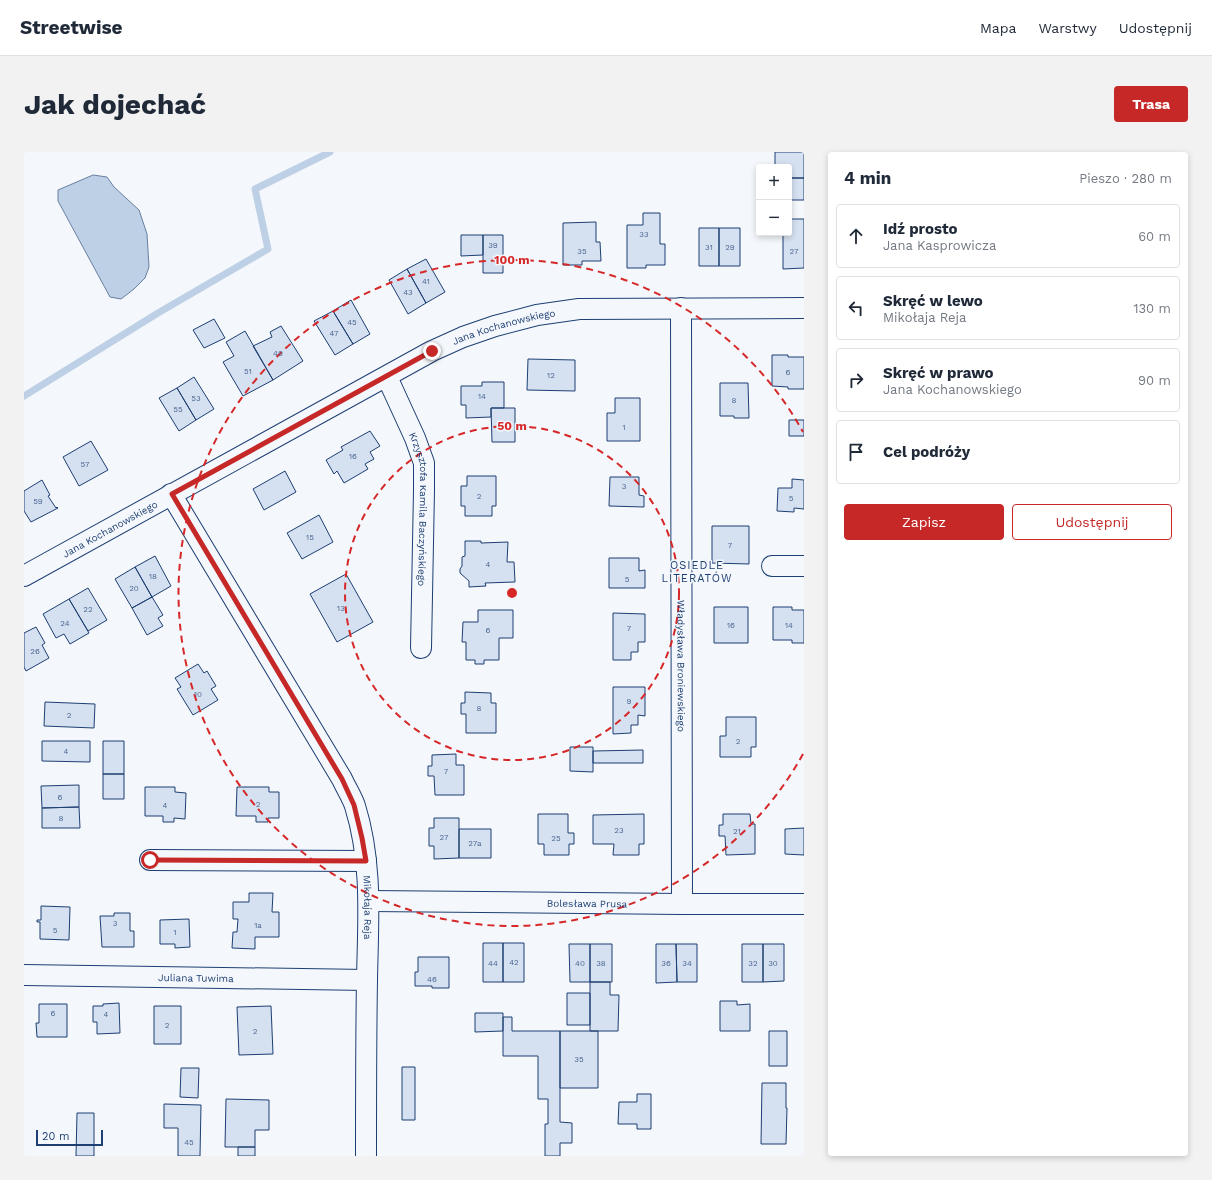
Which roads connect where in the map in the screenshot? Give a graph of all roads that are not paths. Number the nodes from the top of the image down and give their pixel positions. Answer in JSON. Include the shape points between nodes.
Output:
{"nodes":[{"id":1,"x":681,"y":308,"type":"junction"},
{"id":2,"x":804,"y":308,"type":"edge"},
{"id":3,"x":386,"y":377,"type":"junction"},
{"id":4,"x":172,"y":494,"type":"junction"},
{"id":5,"x":772,"y":566,"type":"dead end"},
{"id":6,"x":804,"y":566,"type":"edge"},
{"id":7,"x":24,"y":576,"type":"edge"},
{"id":8,"x":421,"y":648,"type":"dead end"},
{"id":9,"x":150,"y":860,"type":"dead end"},
{"id":10,"x":366,"y":861,"type":"junction"},
{"id":11,"x":369,"y":901,"type":"junction"},
{"id":12,"x":682,"y":904,"type":"junction"},
{"id":13,"x":804,"y":904,"type":"edge"},
{"id":14,"x":24,"y":976,"type":"edge"},
{"id":15,"x":367,"y":980,"type":"junction"},
{"id":16,"x":366,"y":1156,"type":"edge"}],
"edges":[{"from":1,"to":2,"type":"street","name":"Jana Kochanowskiego"},
{"from":1,"to":3,"type":"street","name":"Jana Kochanowskiego","via":[[579,310],[538,315],[463,337]]},
{"from":1,"to":12,"type":"street","name":"Władysława Broniewskiego"},
{"from":3,"to":4,"type":"street","name":"Jana Kochanowskiego"},
{"from":3,"to":8,"type":"street","name":"Krzysztofa Kamila Baczyńskiego","via":[[424,463]]},
{"from":4,"to":7,"type":"street","name":"Jana Kochanowskiego"},
{"from":4,"to":10,"type":"street","name":"Mikołaja Reja","via":[[342,779],[354,805]]},
{"from":5,"to":6,"type":"street"},
{"from":9,"to":10,"type":"street"},
{"from":10,"to":11,"type":"street","name":"Mikołaja Reja"},
{"from":11,"to":12,"type":"street","name":"Bolesława Prusa"},
{"from":11,"to":15,"type":"street","name":"Mikołaja Reja"},
{"from":12,"to":13,"type":"street","name":"Bolesława Prusa"},
{"from":14,"to":15,"type":"street","name":"Juliana Tuwima"},
{"from":15,"to":16,"type":"street","name":"Mikołaja Reja"}]}
